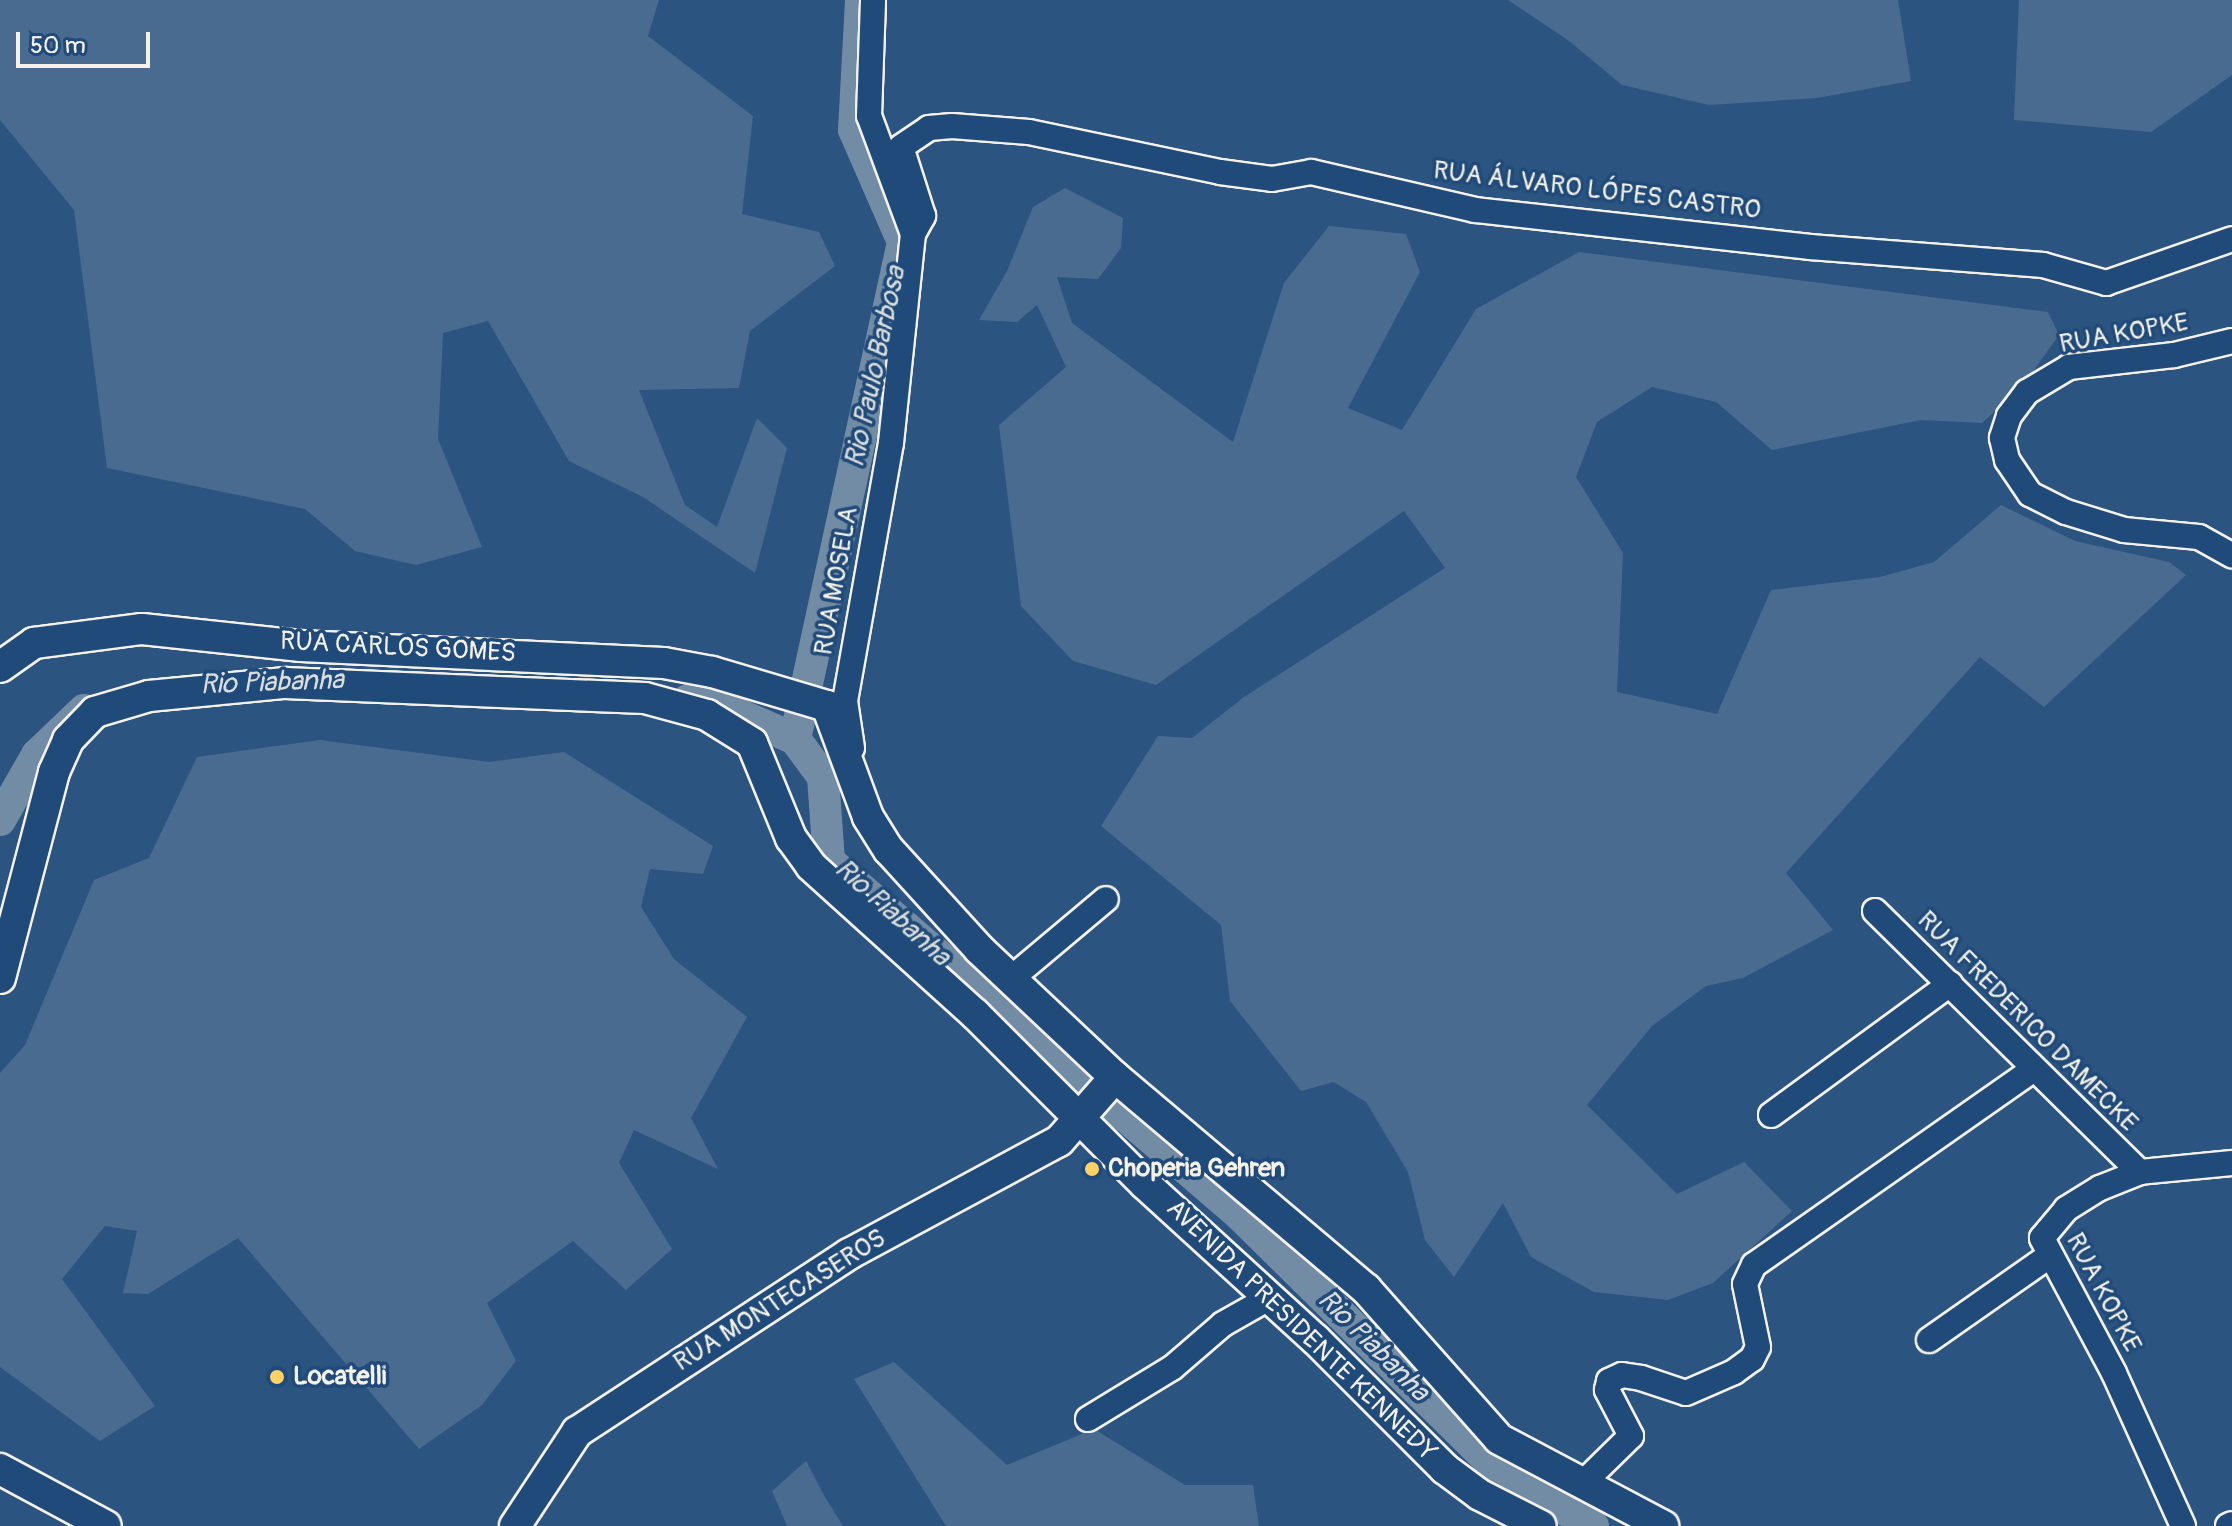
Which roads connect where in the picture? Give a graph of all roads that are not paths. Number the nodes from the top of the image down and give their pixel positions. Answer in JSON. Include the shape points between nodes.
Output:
{"nodes":[{"id":1,"x":873,"y":0,"type":"edge"},
{"id":2,"x":913,"y":234,"type":"junction"},
{"id":3,"x":2232,"y":239,"type":"edge"},
{"id":4,"x":2232,"y":341,"type":"edge"},
{"id":5,"x":2232,"y":555,"type":"edge"},
{"id":6,"x":597,"y":657,"type":"junction"},
{"id":7,"x":0,"y":667,"type":"edge"},
{"id":8,"x":596,"y":695,"type":"junction"},
{"id":9,"x":836,"y":704,"type":"junction"},
{"id":10,"x":1106,"y":899,"type":"dead end"},
{"id":11,"x":1875,"y":911,"type":"dead end"},
{"id":12,"x":1013,"y":977,"type":"junction"},
{"id":13,"x":0,"y":978,"type":"edge"},
{"id":14,"x":1950,"y":984,"type":"junction"},
{"id":15,"x":2032,"y":1070,"type":"junction"},
{"id":16,"x":1115,"y":1077,"type":"junction"},
{"id":17,"x":1077,"y":1115,"type":"junction"},
{"id":18,"x":1771,"y":1115,"type":"dead end"},
{"id":19,"x":2232,"y":1163,"type":"edge"},
{"id":20,"x":2140,"y":1172,"type":"junction"},
{"id":21,"x":2049,"y":1256,"type":"junction"},
{"id":22,"x":1269,"y":1298,"type":"junction"},
{"id":23,"x":1929,"y":1340,"type":"dead end"},
{"id":24,"x":1088,"y":1419,"type":"dead end"},
{"id":25,"x":0,"y":1469,"type":"edge"},
{"id":26,"x":1583,"y":1483,"type":"junction"},
{"id":27,"x":106,"y":1526,"type":"edge"},
{"id":28,"x":515,"y":1526,"type":"edge"},
{"id":29,"x":1541,"y":1526,"type":"edge"},
{"id":30,"x":1663,"y":1526,"type":"edge"},
{"id":31,"x":2183,"y":1526,"type":"edge"}],
"edges":[{"from":1,"to":2,"type":"street","name":"RUA MOSELA","via":[[869,116]]},
{"from":2,"to":3,"type":"street","name":"RUA ÁLVARO LÓPES CASTRO","via":[[923,216],[901,147],[929,128],[952,126],[1029,132],[1272,179],[1311,172],[1475,210],[1810,247],[2043,265],[2106,283]]},
{"from":2,"to":9,"type":"street","name":"RUA MOSELA","via":[[891,443]]},
{"from":4,"to":5,"type":"street","name":"RUA KOPKE","via":[[2058,372],[2027,392],[2009,416],[2002,438],[2007,460],[2030,494],[2124,530],[2199,537]]},
{"from":6,"to":7,"type":"main road","name":"RUA CARLOS GOMES","via":[[301,646],[123,629],[34,643]]},
{"from":6,"to":8,"type":"main road"},
{"from":6,"to":9,"type":"main road","name":"RUA CARLOS GOMES","via":[[712,672]]},
{"from":8,"to":13,"type":"main road","name":"AVENIDA PRESIDENTE KENNEDY","via":[[285,683],[149,696],[95,712],[68,740],[54,772]]},
{"from":8,"to":17,"type":"main road","name":"AVENIDA PRESIDENTE KENNEDY","via":[[645,698],[707,715],[752,743],[791,838],[811,866],[975,1014]]},
{"from":9,"to":12,"type":"main road","via":[[868,817],[889,850],[979,949]]},
{"from":10,"to":12,"type":"street"},
{"from":11,"to":14,"type":"street","name":"RUA FREDERICO DAMECKE"},
{"from":12,"to":16,"type":"main road"},
{"from":14,"to":15,"type":"street","name":"RUA FREDERICO DAMECKE"},
{"from":14,"to":18,"type":"street"},
{"from":15,"to":20,"type":"street","name":"RUA FREDERICO DAMECKE"},
{"from":15,"to":26,"type":"street","via":[[1754,1265],[1745,1284],[1758,1347],[1752,1359],[1686,1393],[1622,1375],[1609,1381],[1607,1390],[1631,1436]]},
{"from":16,"to":17,"type":"main road","name":"RUA MONTECASEROS"},
{"from":16,"to":26,"type":"main road","via":[[1366,1289],[1499,1439]]},
{"from":17,"to":22,"type":"main road","name":"AVENIDA PRESIDENTE KENNEDY"},
{"from":17,"to":28,"type":"main road","name":"RUA MONTECASEROS","via":[[1059,1141],[849,1254],[577,1432]]},
{"from":19,"to":20,"type":"street","name":"RUA KOPKE"},
{"from":20,"to":21,"type":"street","name":"RUA KOPKE","via":[[2066,1209],[2042,1238]]},
{"from":21,"to":23,"type":"street"},
{"from":21,"to":31,"type":"street","name":"RUA KOPKE","via":[[2114,1373]]},
{"from":22,"to":24,"type":"street","via":[[1223,1324],[1172,1368]]},
{"from":22,"to":29,"type":"main road","name":"AVENIDA PRESIDENTE KENNEDY","via":[[1445,1469],[1480,1495]]},
{"from":25,"to":27,"type":"main road"},
{"from":26,"to":30,"type":"main road"}]}
